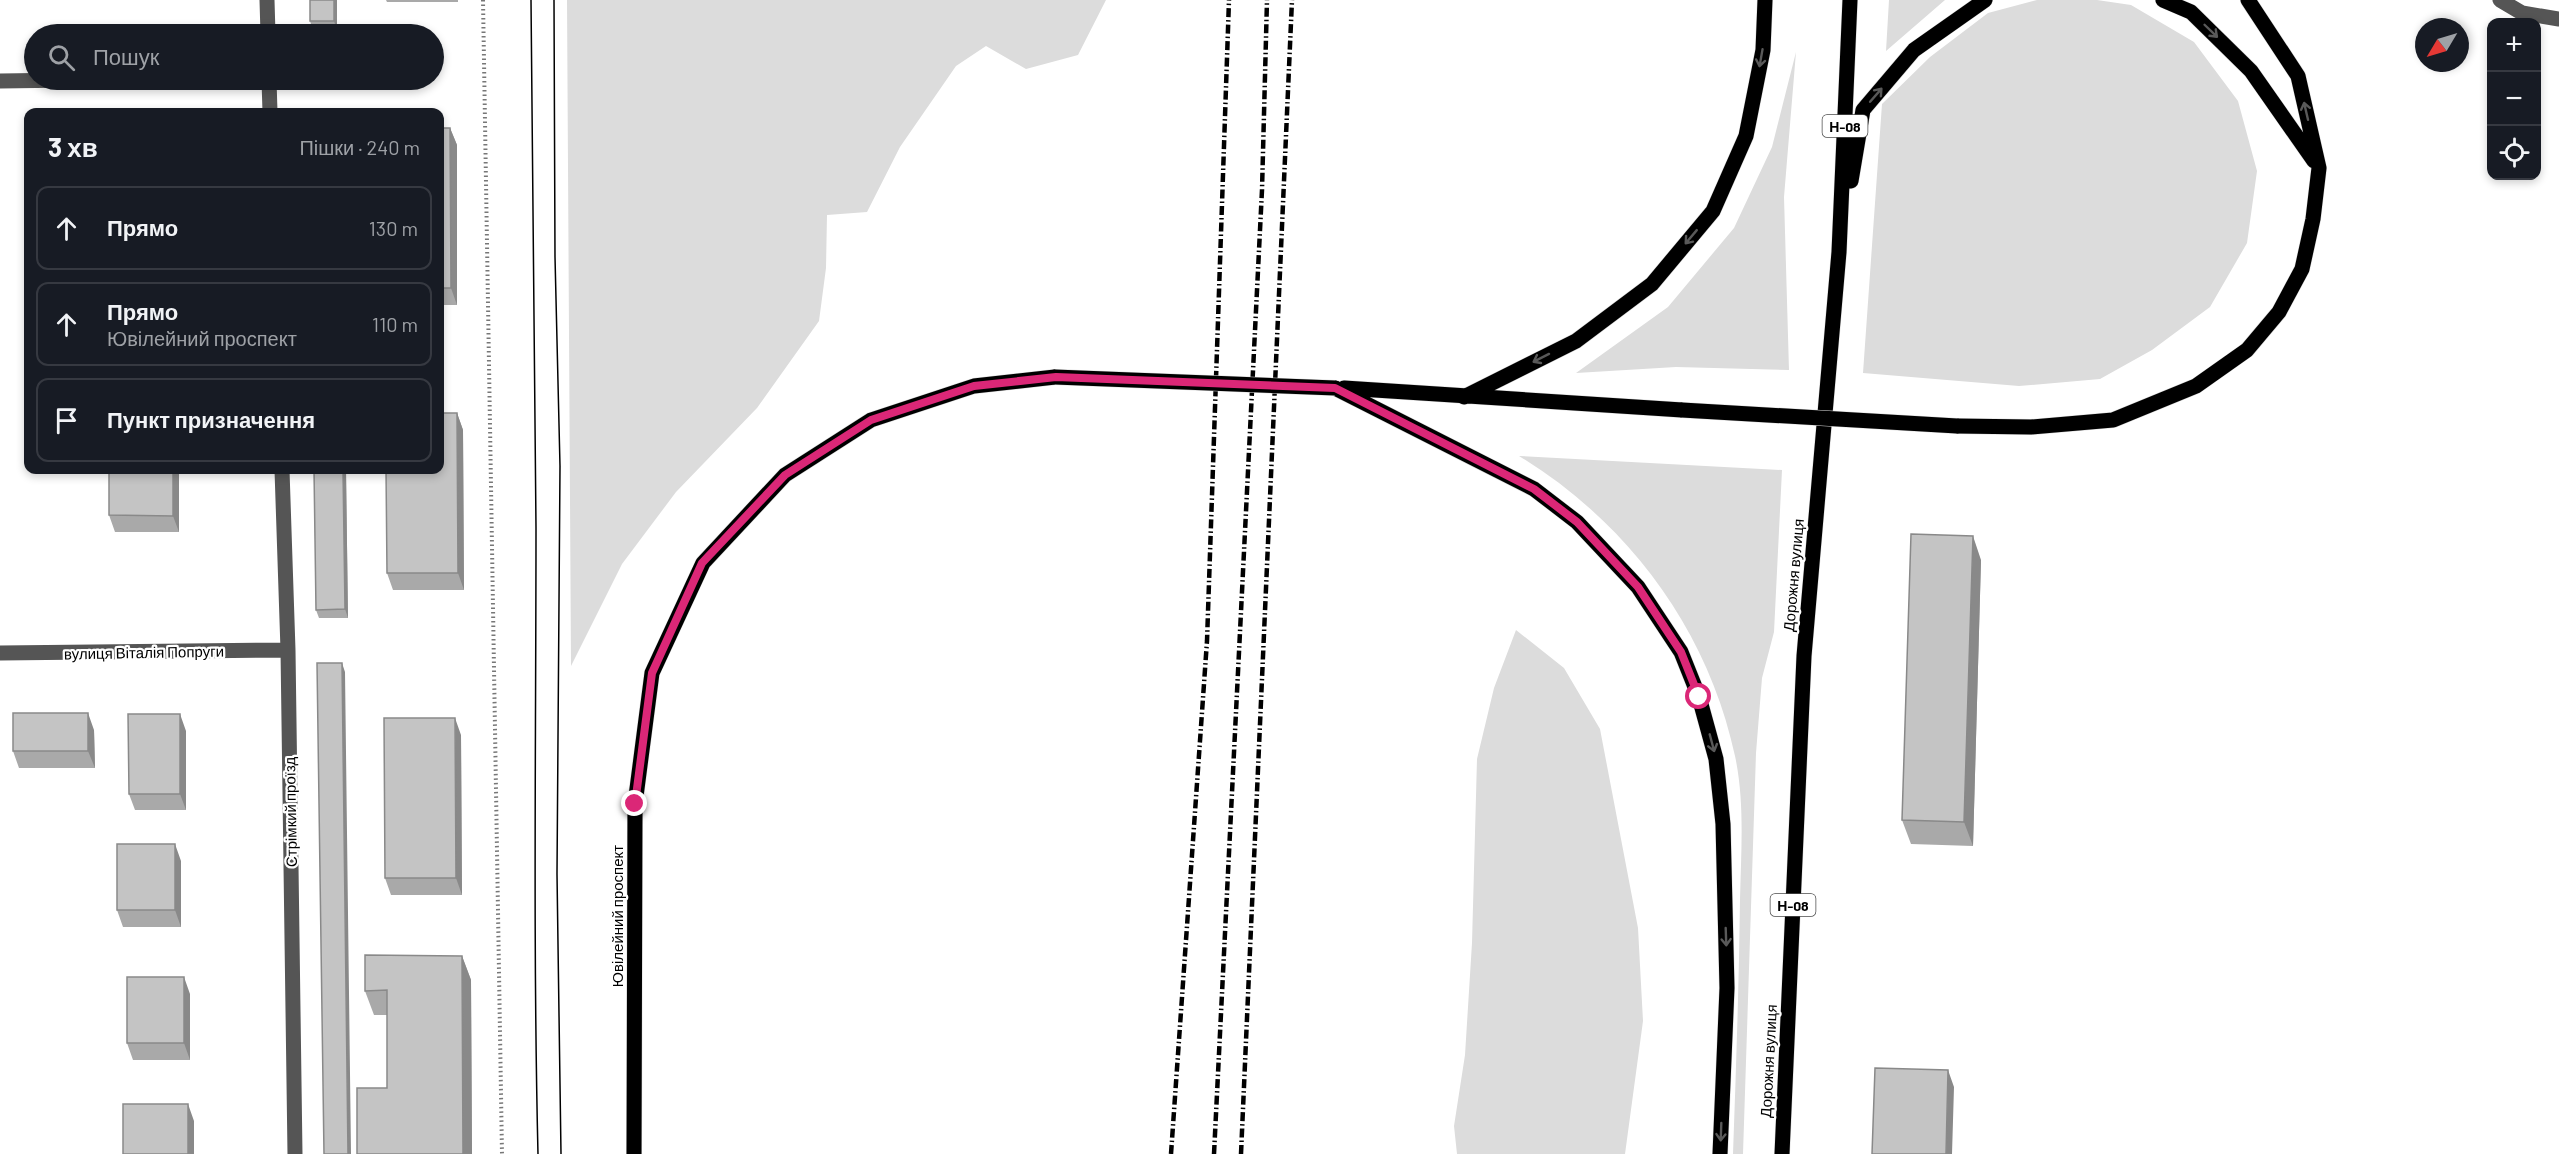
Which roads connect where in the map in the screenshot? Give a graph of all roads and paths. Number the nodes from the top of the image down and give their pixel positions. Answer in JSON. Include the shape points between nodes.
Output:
{"nodes":[{"id":1,"x":267,"y":0,"type":"edge"},
{"id":2,"x":483,"y":0,"type":"edge"},
{"id":3,"x":1765,"y":0,"type":"edge"},
{"id":4,"x":1850,"y":0,"type":"edge"},
{"id":5,"x":1985,"y":0,"type":"edge"},
{"id":6,"x":2163,"y":0,"type":"edge"},
{"id":7,"x":2248,"y":0,"type":"edge"},
{"id":8,"x":2500,"y":0,"type":"edge"},
{"id":9,"x":2559,"y":18,"type":"edge"},
{"id":10,"x":268,"y":24,"type":"edge"},
{"id":11,"x":0,"y":81,"type":"edge"},
{"id":12,"x":24,"y":81,"type":"edge"},
{"id":13,"x":269,"y":90,"type":"edge"},
{"id":14,"x":270,"y":108,"type":"edge"},
{"id":15,"x":2319,"y":168,"type":"junction"},
{"id":16,"x":1839,"y":252,"type":"junction"},
{"id":17,"x":1335,"y":388,"type":"junction"},
{"id":18,"x":1464,"y":397,"type":"junction"},
{"id":19,"x":282,"y":474,"type":"edge"},
{"id":20,"x":288,"y":650,"type":"junction"},
{"id":21,"x":0,"y":653,"type":"edge"},
{"id":22,"x":296,"y":1154,"type":"edge"},
{"id":23,"x":502,"y":1154,"type":"edge"},
{"id":24,"x":634,"y":1154,"type":"edge"},
{"id":25,"x":1720,"y":1154,"type":"edge"},
{"id":26,"x":1782,"y":1154,"type":"edge"}],
"edges":[{"from":1,"to":10,"type":"street"},
{"from":2,"to":23,"type":"path"},
{"from":3,"to":18,"type":"main road","one_way":true,"via":[[1763,50],[1746,136],[1713,211],[1652,284],[1576,341]]},
{"from":4,"to":16,"type":"main road","name":"Дорожня вулиця","number":"Н-08"},
{"from":16,"to":5,"type":"main road","one_way":true,"via":[[1863,110],[1914,50]]},
{"from":6,"to":15,"type":"main road","one_way":true,"via":[[2191,12],[2251,71]]},
{"from":15,"to":7,"type":"main road","name":"Ювілейний проспект","one_way":true,"via":[[2298,76]]},
{"from":8,"to":9,"type":"street","via":[[2522,13]]},
{"from":11,"to":12,"type":"street"},
{"from":13,"to":14,"type":"street"},
{"from":15,"to":18,"type":"main road","name":"Ювілейний проспект","bridge":true,"via":[[2302,269],[2279,312],[2247,350],[2196,386],[2113,420],[2031,427],[1957,426]]},
{"from":16,"to":26,"type":"main road","name":"Дорожня вулиця","number":"Н-08","via":[[1804,656]]},
{"from":17,"to":18,"type":"main road","name":"Ювілейний проспект"},
{"from":17,"to":24,"type":"main road","name":"Ювілейний проспект","bridge":true,"via":[[1056,377],[974,386],[871,420],[785,475],[702,563],[652,673],[635,804]]},
{"from":17,"to":25,"type":"main road","one_way":true,"via":[[1534,489],[1577,522],[1638,587],[1681,652],[1699,697],[1716,759],[1723,824],[1727,988]]},
{"from":19,"to":20,"type":"street","name":"Стрімкий проїзд"},
{"from":20,"to":21,"type":"street","name":"вулиця Віталія Попруги"},
{"from":20,"to":22,"type":"street","name":"Стрімкий проїзд"}]}
